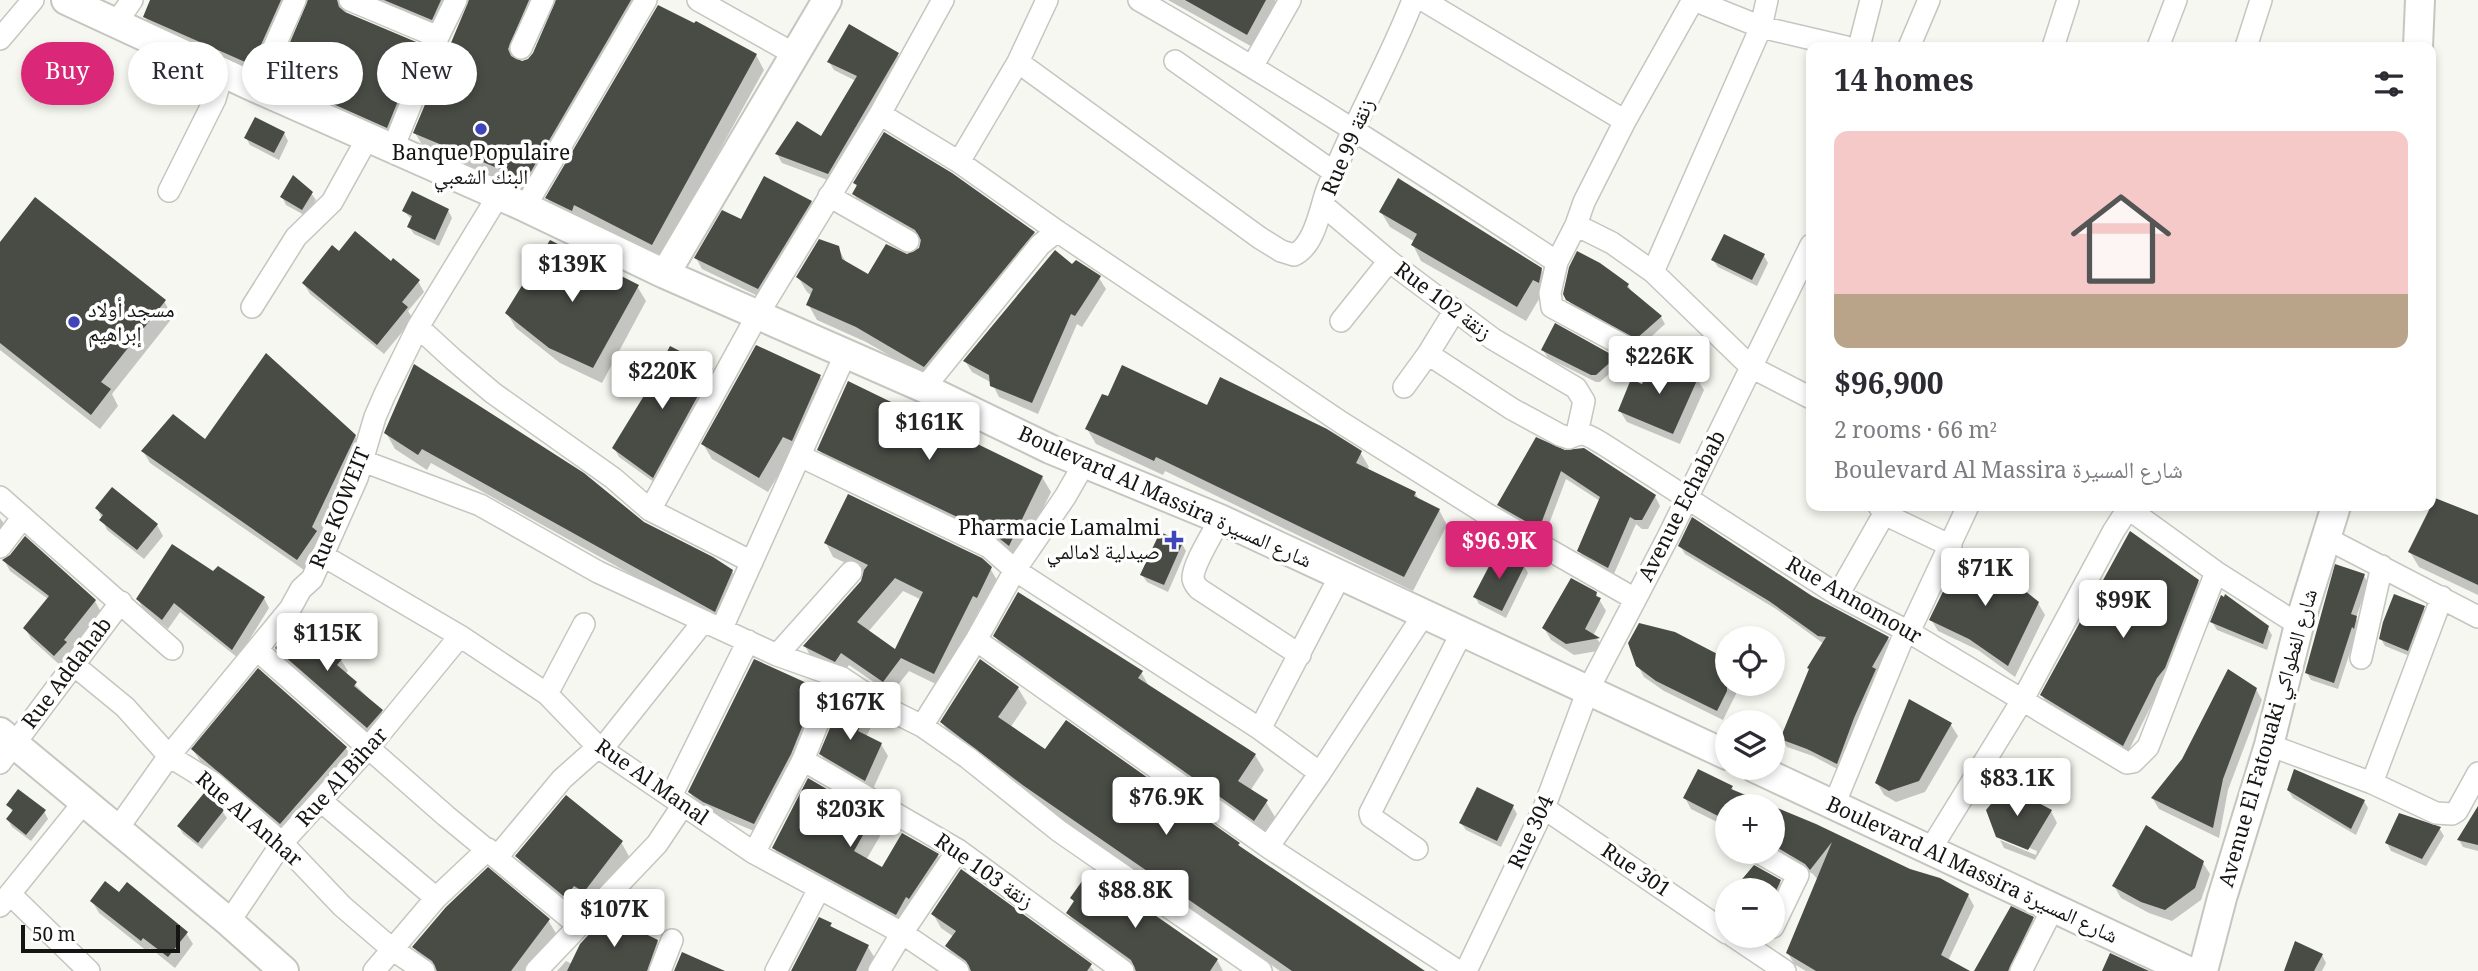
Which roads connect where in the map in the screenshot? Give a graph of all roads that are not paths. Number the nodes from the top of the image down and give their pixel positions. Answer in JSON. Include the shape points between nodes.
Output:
{"nodes":[{"id":1,"x":33,"y":0,"type":"edge"},
{"id":2,"x":66,"y":0,"type":"edge"},
{"id":3,"x":295,"y":0,"type":"edge"},
{"id":4,"x":456,"y":0,"type":"edge"},
{"id":5,"x":543,"y":0,"type":"edge"},
{"id":6,"x":646,"y":0,"type":"edge"},
{"id":7,"x":698,"y":0,"type":"edge"},
{"id":8,"x":827,"y":0,"type":"edge"},
{"id":9,"x":943,"y":0,"type":"edge"},
{"id":10,"x":1046,"y":0,"type":"edge"},
{"id":11,"x":1139,"y":0,"type":"edge"},
{"id":12,"x":1290,"y":0,"type":"edge"},
{"id":13,"x":1413,"y":0,"type":"edge"},
{"id":14,"x":1423,"y":0,"type":"edge"},
{"id":15,"x":1694,"y":0,"type":"edge"},
{"id":16,"x":1767,"y":0,"type":"edge"},
{"id":17,"x":1871,"y":0,"type":"edge"},
{"id":18,"x":1929,"y":0,"type":"edge"},
{"id":19,"x":2176,"y":0,"type":"edge"},
{"id":20,"x":2262,"y":0,"type":"edge"},
{"id":21,"x":2420,"y":0,"type":"edge"},
{"id":22,"x":355,"y":1,"type":"edge"},
{"id":23,"x":2062,"y":2,"type":"edge"},
{"id":24,"x":124,"y":11,"type":"edge"},
{"id":25,"x":1761,"y":27,"type":"junction"},
{"id":26,"x":438,"y":37,"type":"junction"},
{"id":27,"x":0,"y":39,"type":"edge"},
{"id":28,"x":175,"y":42,"type":"edge"},
{"id":29,"x":276,"y":42,"type":"edge"},
{"id":30,"x":1825,"y":42,"type":"edge"},
{"id":31,"x":1860,"y":42,"type":"edge"},
{"id":32,"x":1911,"y":42,"type":"edge"},
{"id":33,"x":2054,"y":42,"type":"edge"},
{"id":34,"x":2160,"y":42,"type":"edge"},
{"id":35,"x":2248,"y":42,"type":"edge"},
{"id":36,"x":2418,"y":42,"type":"edge"},
{"id":37,"x":521,"y":48,"type":"dead end"},
{"id":38,"x":796,"y":55,"type":"junction"},
{"id":39,"x":1175,"y":61,"type":"dead end"},
{"id":40,"x":1018,"y":62,"type":"junction"},
{"id":41,"x":1252,"y":66,"type":"junction"},
{"id":42,"x":211,"y":105,"type":"edge"},
{"id":43,"x":295,"y":105,"type":"edge"},
{"id":44,"x":880,"y":114,"type":"junction"},
{"id":45,"x":1625,"y":121,"type":"junction"},
{"id":46,"x":1352,"y":129,"type":"junction"},
{"id":47,"x":381,"y":143,"type":"junction"},
{"id":48,"x":959,"y":162,"type":"junction"},
{"id":49,"x":1335,"y":173,"type":"junction"},
{"id":50,"x":170,"y":191,"type":"dead end"},
{"id":51,"x":498,"y":196,"type":"junction"},
{"id":52,"x":829,"y":196,"type":"junction"},
{"id":53,"x":1324,"y":206,"type":"junction"},
{"id":54,"x":525,"y":207,"type":"junction"},
{"id":55,"x":1576,"y":225,"type":"junction"},
{"id":56,"x":1057,"y":231,"type":"junction"},
{"id":57,"x":908,"y":240,"type":"dead end"},
{"id":58,"x":1806,"y":256,"type":"edge"},
{"id":59,"x":1389,"y":261,"type":"junction"},
{"id":60,"x":1557,"y":262,"type":"junction"},
{"id":61,"x":1653,"y":272,"type":"junction"},
{"id":62,"x":665,"y":274,"type":"junction"},
{"id":63,"x":252,"y":307,"type":"dead end"},
{"id":64,"x":1455,"y":310,"type":"junction"},
{"id":65,"x":758,"y":314,"type":"junction"},
{"id":66,"x":1341,"y":321,"type":"dead end"},
{"id":67,"x":418,"y":327,"type":"junction"},
{"id":68,"x":1626,"y":347,"type":"dead end"},
{"id":69,"x":1428,"y":354,"type":"junction"},
{"id":70,"x":845,"y":355,"type":"junction"},
{"id":71,"x":1751,"y":367,"type":"junction"},
{"id":72,"x":1404,"y":387,"type":"dead end"},
{"id":73,"x":924,"y":388,"type":"junction"},
{"id":74,"x":1806,"y":395,"type":"edge"},
{"id":75,"x":1577,"y":433,"type":"junction"},
{"id":76,"x":800,"y":456,"type":"junction"},
{"id":77,"x":363,"y":461,"type":"junction"},
{"id":78,"x":1084,"y":464,"type":"junction"},
{"id":79,"x":0,"y":497,"type":"edge"},
{"id":80,"x":1686,"y":499,"type":"junction"},
{"id":81,"x":650,"y":510,"type":"junction"},
{"id":82,"x":1880,"y":511,"type":"edge"},
{"id":83,"x":1883,"y":511,"type":"edge"},
{"id":84,"x":1966,"y":511,"type":"edge"},
{"id":85,"x":2126,"y":511,"type":"edge"},
{"id":86,"x":2130,"y":511,"type":"edge"},
{"id":87,"x":2334,"y":511,"type":"edge"},
{"id":88,"x":23,"y":517,"type":"junction"},
{"id":89,"x":1220,"y":519,"type":"junction"},
{"id":90,"x":2326,"y":538,"type":"junction"},
{"id":91,"x":1951,"y":546,"type":"junction"},
{"id":92,"x":0,"y":547,"type":"edge"},
{"id":93,"x":322,"y":555,"type":"junction"},
{"id":94,"x":752,"y":562,"type":"junction"},
{"id":95,"x":2382,"y":566,"type":"junction"},
{"id":96,"x":1015,"y":570,"type":"junction"},
{"id":97,"x":851,"y":572,"type":"dead end"},
{"id":98,"x":2216,"y":572,"type":"junction"},
{"id":99,"x":1341,"y":575,"type":"junction"},
{"id":100,"x":1838,"y":595,"type":"junction"},
{"id":101,"x":2442,"y":597,"type":"junction"},
{"id":102,"x":1635,"y":599,"type":"junction"},
{"id":103,"x":121,"y":602,"type":"junction"},
{"id":104,"x":1424,"y":614,"type":"junction"},
{"id":105,"x":2478,"y":617,"type":"edge"},
{"id":106,"x":584,"y":624,"type":"dead end"},
{"id":107,"x":712,"y":625,"type":"junction"},
{"id":108,"x":2299,"y":625,"type":"junction"},
{"id":109,"x":1908,"y":631,"type":"junction"},
{"id":110,"x":1462,"y":632,"type":"junction"},
{"id":111,"x":460,"y":636,"type":"junction"},
{"id":112,"x":976,"y":640,"type":"junction"},
{"id":113,"x":748,"y":641,"type":"junction"},
{"id":114,"x":172,"y":649,"type":"dead end"},
{"id":115,"x":257,"y":650,"type":"junction"},
{"id":116,"x":777,"y":655,"type":"junction"},
{"id":117,"x":1300,"y":655,"type":"junction"},
{"id":118,"x":2361,"y":658,"type":"dead end"},
{"id":119,"x":75,"y":666,"type":"junction"},
{"id":120,"x":842,"y":678,"type":"junction"},
{"id":121,"x":1588,"y":690,"type":"junction"},
{"id":122,"x":547,"y":694,"type":"junction"},
{"id":123,"x":2023,"y":699,"type":"junction"},
{"id":124,"x":922,"y":726,"type":"junction"},
{"id":125,"x":1260,"y":729,"type":"junction"},
{"id":126,"x":2269,"y":745,"type":"junction"},
{"id":127,"x":5,"y":746,"type":"edge"},
{"id":128,"x":369,"y":747,"type":"junction"},
{"id":129,"x":600,"y":748,"type":"junction"},
{"id":130,"x":1715,"y":749,"type":"edge"},
{"id":131,"x":169,"y":756,"type":"junction"},
{"id":132,"x":803,"y":760,"type":"junction"},
{"id":133,"x":1320,"y":773,"type":"junction"},
{"id":134,"x":2478,"y":773,"type":"edge"},
{"id":135,"x":1781,"y":780,"type":"edge"},
{"id":136,"x":2372,"y":783,"type":"junction"},
{"id":137,"x":677,"y":801,"type":"junction"},
{"id":138,"x":84,"y":802,"type":"junction"},
{"id":139,"x":321,"y":802,"type":"junction"},
{"id":140,"x":1834,"y":805,"type":"junction"},
{"id":141,"x":1544,"y":808,"type":"junction"},
{"id":142,"x":118,"y":828,"type":"junction"},
{"id":143,"x":282,"y":843,"type":"junction"},
{"id":144,"x":1268,"y":847,"type":"junction"},
{"id":145,"x":1417,"y":849,"type":"dead end"},
{"id":146,"x":958,"y":850,"type":"junction"},
{"id":147,"x":1930,"y":850,"type":"junction"},
{"id":148,"x":493,"y":853,"type":"junction"},
{"id":149,"x":754,"y":853,"type":"junction"},
{"id":150,"x":1779,"y":864,"type":"edge"},
{"id":151,"x":819,"y":889,"type":"junction"},
{"id":152,"x":436,"y":898,"type":"junction"},
{"id":153,"x":5,"y":900,"type":"edge"},
{"id":154,"x":1785,"y":902,"type":"edge"},
{"id":155,"x":2053,"y":908,"type":"junction"},
{"id":156,"x":229,"y":922,"type":"junction"},
{"id":157,"x":1715,"y":925,"type":"edge"},
{"id":158,"x":579,"y":926,"type":"junction"},
{"id":159,"x":902,"y":933,"type":"junction"},
{"id":160,"x":673,"y":940,"type":"dead end"},
{"id":161,"x":1766,"y":948,"type":"edge"},
{"id":162,"x":393,"y":949,"type":"junction"},
{"id":163,"x":89,"y":971,"type":"edge"},
{"id":164,"x":284,"y":971,"type":"edge"},
{"id":165,"x":374,"y":971,"type":"edge"},
{"id":166,"x":424,"y":971,"type":"edge"},
{"id":167,"x":536,"y":971,"type":"edge"},
{"id":168,"x":660,"y":971,"type":"edge"},
{"id":169,"x":776,"y":971,"type":"edge"},
{"id":170,"x":879,"y":971,"type":"edge"},
{"id":171,"x":958,"y":971,"type":"edge"},
{"id":172,"x":1123,"y":971,"type":"edge"},
{"id":173,"x":1261,"y":971,"type":"edge"},
{"id":174,"x":1458,"y":971,"type":"edge"},
{"id":175,"x":1466,"y":971,"type":"edge"},
{"id":176,"x":1785,"y":971,"type":"edge"},
{"id":177,"x":2021,"y":971,"type":"edge"},
{"id":178,"x":2188,"y":971,"type":"edge"},
{"id":179,"x":2203,"y":971,"type":"edge"}],
"edges":[{"from":1,"to":27,"type":"street"},
{"from":2,"to":24,"type":"main road","name":"Boulevard Al Massira شارع المسيرة"},
{"from":3,"to":29,"type":"street"},
{"from":4,"to":26,"type":"street"},
{"from":5,"to":37,"type":"street"},
{"from":6,"to":54,"type":"street"},
{"from":7,"to":38,"type":"street"},
{"from":8,"to":38,"type":"main road"},
{"from":9,"to":44,"type":"street"},
{"from":10,"to":40,"type":"street"},
{"from":11,"to":41,"type":"street"},
{"from":12,"to":41,"type":"street"},
{"from":13,"to":46,"type":"street","name":"Rue 99 زنقة"},
{"from":14,"to":45,"type":"street"},
{"from":15,"to":25,"type":"street"},
{"from":15,"to":45,"type":"street"},
{"from":16,"to":25,"type":"street"},
{"from":17,"to":31,"type":"street"},
{"from":18,"to":32,"type":"street"},
{"from":19,"to":34,"type":"street"},
{"from":20,"to":35,"type":"street"},
{"from":21,"to":36,"type":"main road"},
{"from":22,"to":26,"type":"street"},
{"from":23,"to":33,"type":"street"},
{"from":24,"to":28,"type":"main road","name":"Boulevard Al Massira شارع المسيرة"},
{"from":25,"to":30,"type":"street"},
{"from":25,"to":61,"type":"street"},
{"from":26,"to":47,"type":"street"},
{"from":38,"to":62,"type":"main road"},
{"from":39,"to":49,"type":"street"},
{"from":40,"to":48,"type":"street"},
{"from":40,"to":53,"type":"street","name":"Rue 99 زنقة","via":[[1288,254],[1299,253]]},
{"from":41,"to":46,"type":"street"},
{"from":42,"to":50,"type":"street"},
{"from":43,"to":47,"type":"main road","name":"Boulevard Al Massira شارع المسيرة"},
{"from":44,"to":48,"type":"street"},
{"from":44,"to":52,"type":"street"},
{"from":45,"to":55,"type":"street"},
{"from":46,"to":49,"type":"street","name":"Rue 99 زنقة"},
{"from":46,"to":60,"type":"street"},
{"from":47,"to":51,"type":"main road","name":"Boulevard Al Massira شارع المسيرة"},
{"from":47,"to":63,"type":"street","via":[[296,237]]},
{"from":48,"to":56,"type":"street"},
{"from":49,"to":53,"type":"street","name":"Rue 99 زنقة"},
{"from":51,"to":54,"type":"main road","name":"Boulevard Al Massira شارع المسيرة"},
{"from":51,"to":67,"type":"street","name":"Rue KOWEIT"},
{"from":52,"to":57,"type":"street"},
{"from":52,"to":65,"type":"street"},
{"from":53,"to":59,"type":"street","name":"Rue 102 زنقة"},
{"from":54,"to":62,"type":"main road","name":"Boulevard Al Massira شارع المسيرة"},
{"from":55,"to":60,"type":"street"},
{"from":55,"to":61,"type":"street"},
{"from":56,"to":73,"type":"street","via":[[1040,245]]},
{"from":56,"to":102,"type":"street","via":[[1342,423],[1485,513]]},
{"from":58,"to":71,"type":"street","name":"Avenue Echabab"},
{"from":59,"to":64,"type":"street","name":"Rue 102 زنقة"},
{"from":59,"to":66,"type":"street"},
{"from":60,"to":68,"type":"street","via":[[1550,293],[1552,307]]},
{"from":61,"to":71,"type":"street"},
{"from":62,"to":65,"type":"main road","name":"Boulevard Al Massira شارع المسيرة"},
{"from":64,"to":69,"type":"street"},
{"from":64,"to":75,"type":"street","name":"Rue 102 زنقة","via":[[1581,394],[1584,401]]},
{"from":65,"to":70,"type":"main road","name":"Boulevard Al Massira شارع المسيرة"},
{"from":65,"to":81,"type":"street"},
{"from":67,"to":77,"type":"street","name":"Rue KOWEIT","via":[[375,417]]},
{"from":67,"to":81,"type":"street","via":[[493,393],[613,478]]},
{"from":69,"to":72,"type":"street"},
{"from":69,"to":75,"type":"street","name":"Rue Annomour","via":[[1560,435],[1569,438]]},
{"from":70,"to":73,"type":"main road","name":"Boulevard Al Massira شارع المسيرة"},
{"from":70,"to":76,"type":"street"},
{"from":71,"to":74,"type":"street"},
{"from":71,"to":80,"type":"street","name":"Avenue Echabab"},
{"from":73,"to":78,"type":"main road","name":"Boulevard Al Massira شارع المسيرة"},
{"from":75,"to":80,"type":"street","name":"Rue Annomour","via":[[1603,444]]},
{"from":76,"to":94,"type":"street"},
{"from":76,"to":96,"type":"street","via":[[989,547]]},
{"from":77,"to":93,"type":"street","name":"Rue KOWEIT"},
{"from":77,"to":107,"type":"street","via":[[480,505],[598,572]]},
{"from":78,"to":89,"type":"main road","name":"Boulevard Al Massira شارع المسيرة"},
{"from":78,"to":96,"type":"street"},
{"from":79,"to":88,"type":"street"},
{"from":80,"to":100,"type":"street","name":"Rue Annomour"},
{"from":80,"to":102,"type":"street","name":"Avenue Echabab"},
{"from":81,"to":94,"type":"street"},
{"from":82,"to":100,"type":"street"},
{"from":83,"to":91,"type":"street"},
{"from":84,"to":91,"type":"street"},
{"from":85,"to":123,"type":"street"},
{"from":86,"to":98,"type":"street"},
{"from":87,"to":90,"type":"main road","name":"Avenue El Fatouaki شارع الفطواكي"},
{"from":88,"to":92,"type":"street"},
{"from":88,"to":103,"type":"street"},
{"from":89,"to":99,"type":"main road","name":"Boulevard Al Massira شارع المسيرة"},
{"from":89,"to":117,"type":"street","via":[[1196,567],[1195,584]]},
{"from":90,"to":95,"type":"street"},
{"from":90,"to":108,"type":"main road","name":"Avenue El Fatouaki شارع الفطواكي"},
{"from":91,"to":109,"type":"street"},
{"from":93,"to":111,"type":"street","name":"Rue Al Manal"},
{"from":93,"to":115,"type":"street","name":"Rue KOWEIT","via":[[312,579]]},
{"from":94,"to":107,"type":"street"},
{"from":95,"to":101,"type":"street"},
{"from":95,"to":118,"type":"street"},
{"from":96,"to":112,"type":"street"},
{"from":96,"to":125,"type":"street"},
{"from":97,"to":116,"type":"street"},
{"from":98,"to":108,"type":"street"},
{"from":98,"to":123,"type":"street","name":"Rue Annomour","via":[[2147,747],[2133,762],[2121,760]]},
{"from":99,"to":104,"type":"main road","name":"Boulevard Al Massira شارع المسيرة"},
{"from":99,"to":117,"type":"street"},
{"from":100,"to":109,"type":"street","name":"Rue Annomour"},
{"from":101,"to":105,"type":"street"},
{"from":101,"to":136,"type":"street"},
{"from":102,"to":121,"type":"street","name":"Avenue Echabab"},
{"from":103,"to":114,"type":"street"},
{"from":103,"to":119,"type":"street","name":"Rue Addahab"},
{"from":104,"to":110,"type":"main road","name":"Boulevard Al Massira شارع المسيرة"},
{"from":104,"to":133,"type":"street"},
{"from":106,"to":122,"type":"street"},
{"from":107,"to":113,"type":"street"},
{"from":107,"to":129,"type":"street"},
{"from":108,"to":126,"type":"main road","name":"Avenue El Fatouaki شارع الفطواكي"},
{"from":109,"to":123,"type":"street","name":"Rue Annomour"},
{"from":109,"to":140,"type":"street"},
{"from":110,"to":121,"type":"main road","name":"Boulevard Al Massira شارع المسيرة"},
{"from":110,"to":145,"type":"street","via":[[1370,813]]},
{"from":111,"to":122,"type":"street","name":"Rue Al Manal"},
{"from":111,"to":128,"type":"street","name":"Rue Al Bihar"},
{"from":112,"to":124,"type":"street"},
{"from":112,"to":144,"type":"street"},
{"from":113,"to":116,"type":"street"},
{"from":113,"to":137,"type":"street"},
{"from":115,"to":128,"type":"street"},
{"from":115,"to":131,"type":"street","name":"Rue KOWEIT"},
{"from":116,"to":120,"type":"street"},
{"from":117,"to":125,"type":"street"},
{"from":119,"to":127,"type":"street","name":"Rue Addahab"},
{"from":119,"to":131,"type":"street","name":"Rue Al Anhar","via":[[125,707]]},
{"from":120,"to":124,"type":"street"},
{"from":120,"to":132,"type":"street"},
{"from":121,"to":130,"type":"main road","name":"Boulevard Al Massira شارع المسيرة"},
{"from":121,"to":141,"type":"street","name":"Rue 304"},
{"from":122,"to":129,"type":"street","name":"Rue Al Manal"},
{"from":123,"to":147,"type":"street"},
{"from":124,"to":173,"type":"street","via":[[1059,831]]},
{"from":125,"to":133,"type":"street"},
{"from":126,"to":136,"type":"street"},
{"from":126,"to":179,"type":"main road","name":"Avenue El Fatouaki شارع الفطواكي"},
{"from":127,"to":138,"type":"main road"},
{"from":128,"to":139,"type":"street","name":"Rue Al Bihar"},
{"from":128,"to":148,"type":"street"},
{"from":129,"to":137,"type":"street","name":"Rue Al Manal"},
{"from":129,"to":148,"type":"street","via":[[562,779]]},
{"from":131,"to":142,"type":"street","name":"Rue KOWEIT"},
{"from":131,"to":143,"type":"street","name":"Rue Al Anhar","via":[[213,783]]},
{"from":132,"to":146,"type":"street","name":"Rue 103 زنقة"},
{"from":132,"to":149,"type":"street"},
{"from":133,"to":144,"type":"street"},
{"from":134,"to":136,"type":"street","via":[[2452,814],[2436,813]]},
{"from":135,"to":140,"type":"main road","name":"Boulevard Al Massira شارع المسيرة"},
{"from":137,"to":149,"type":"street","name":"Rue Al Manal"},
{"from":137,"to":158,"type":"street","via":[[657,844]]},
{"from":138,"to":142,"type":"main road"},
{"from":138,"to":153,"type":"street"},
{"from":139,"to":143,"type":"street","name":"Rue Al Bihar"},
{"from":139,"to":152,"type":"street"},
{"from":140,"to":147,"type":"main road","name":"Boulevard Al Massira شارع المسيرة"},
{"from":141,"to":157,"type":"street","name":"Rue 301"},
{"from":141,"to":175,"type":"street","name":"Rue 304"},
{"from":142,"to":156,"type":"main road"},
{"from":143,"to":156,"type":"street","name":"Rue Al Bihar"},
{"from":143,"to":162,"type":"street","name":"Rue Al Anhar","via":[[342,906]]},
{"from":144,"to":174,"type":"street"},
{"from":146,"to":159,"type":"street"},
{"from":146,"to":172,"type":"street","name":"Rue 103 زنقة"},
{"from":147,"to":155,"type":"main road","name":"Boulevard Al Massira شارع المسيرة"},
{"from":148,"to":152,"type":"street"},
{"from":148,"to":158,"type":"street"},
{"from":149,"to":151,"type":"street","name":"Rue Al Manal"},
{"from":150,"to":154,"type":"street","via":[[1798,875]]},
{"from":151,"to":159,"type":"street","name":"Rue Al Manal"},
{"from":151,"to":169,"type":"street"},
{"from":152,"to":162,"type":"street"},
{"from":153,"to":163,"type":"street"},
{"from":155,"to":177,"type":"street"},
{"from":155,"to":178,"type":"main road","name":"Boulevard Al Massira شارع المسيرة"},
{"from":156,"to":164,"type":"main road"},
{"from":158,"to":167,"type":"street"},
{"from":159,"to":170,"type":"street"},
{"from":159,"to":171,"type":"street","name":"Rue Al Manal"},
{"from":160,"to":168,"type":"street"},
{"from":161,"to":176,"type":"street"},
{"from":162,"to":165,"type":"street"},
{"from":162,"to":166,"type":"street","name":"Rue Al Anhar"}]}
